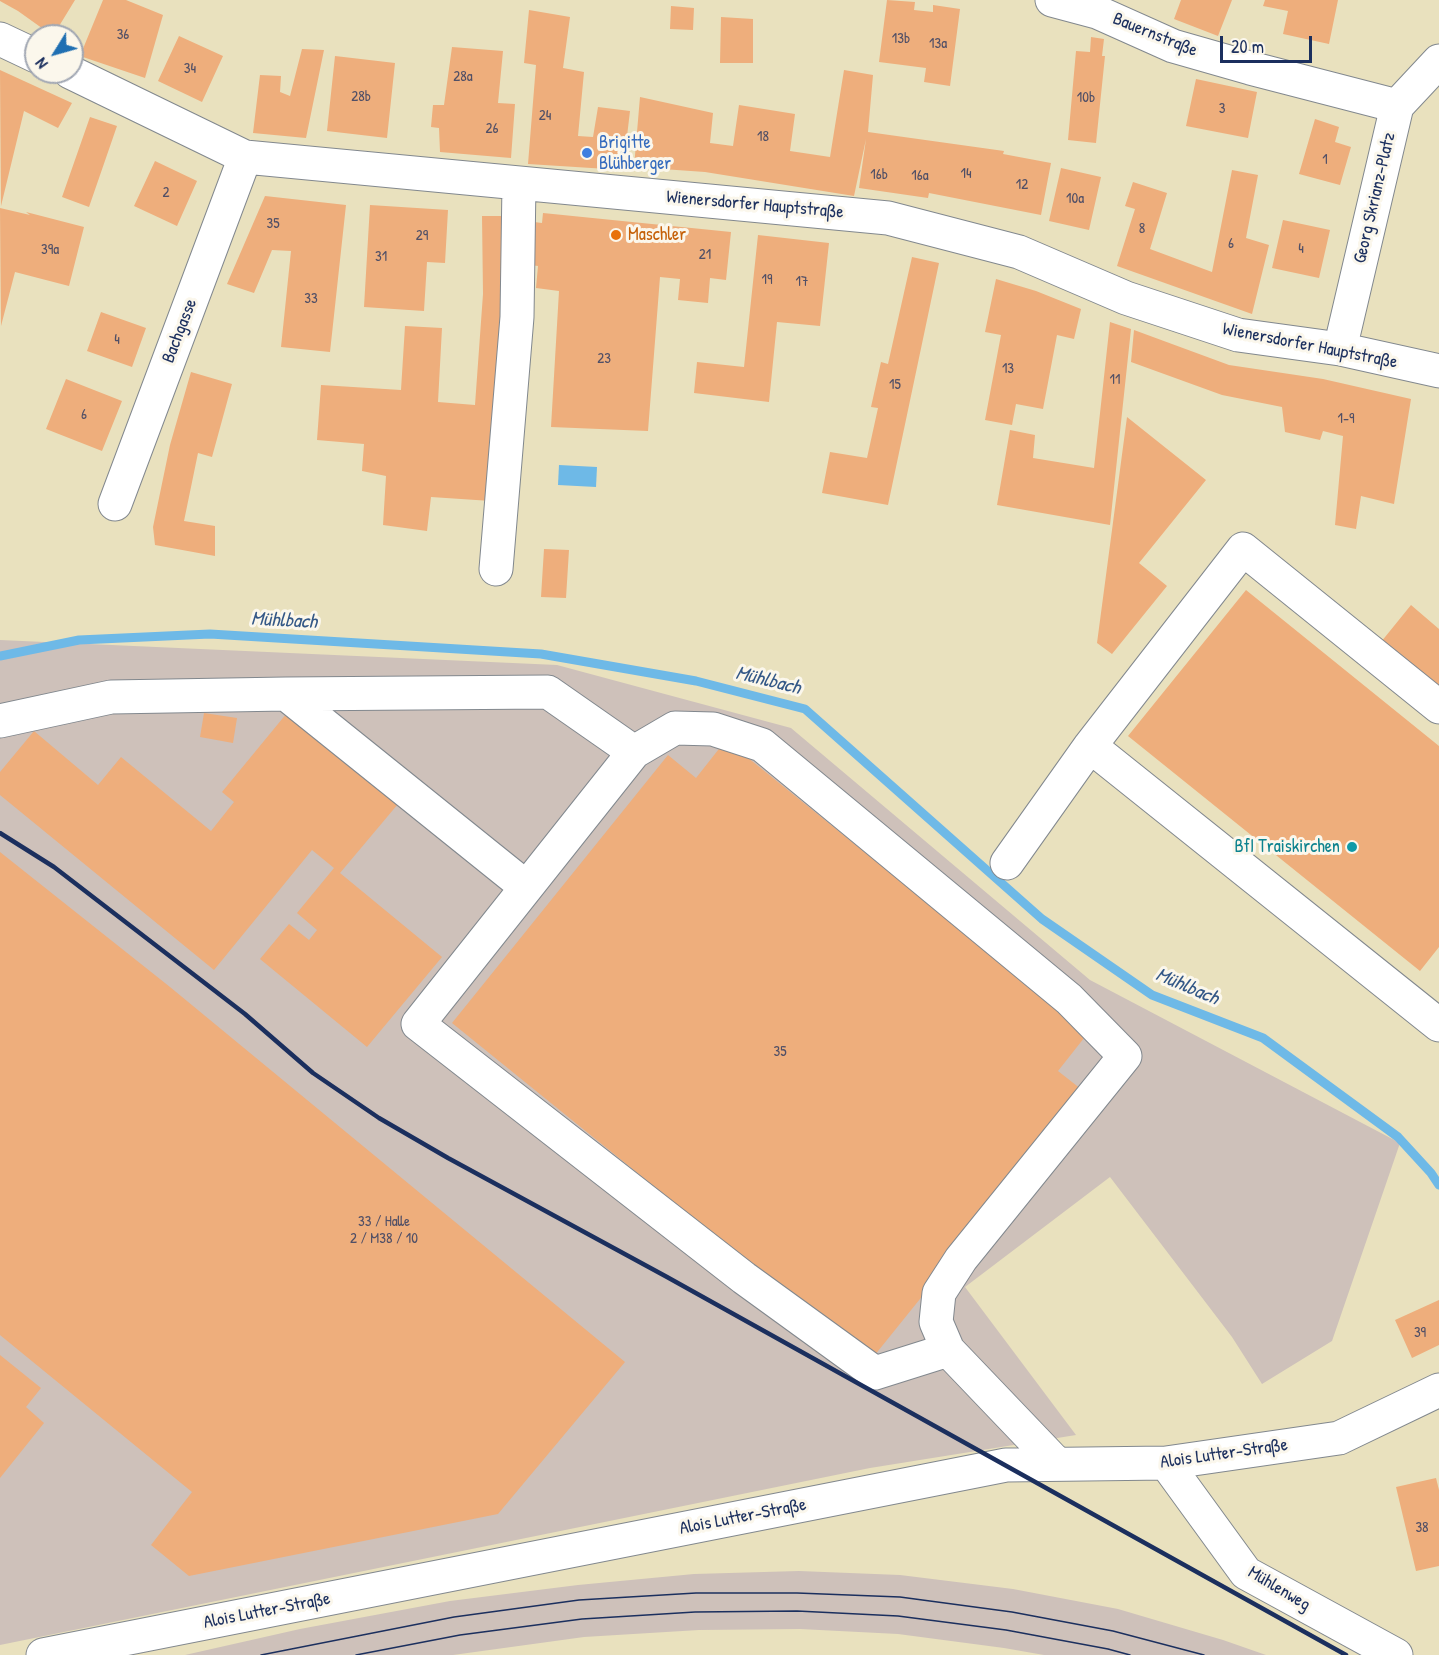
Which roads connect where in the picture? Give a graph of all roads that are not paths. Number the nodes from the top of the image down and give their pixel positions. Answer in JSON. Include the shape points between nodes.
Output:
{"nodes":[{"id":1,"x":1052,"y":0,"type":"edge"},
{"id":2,"x":0,"y":39,"type":"edge"},
{"id":3,"x":24,"y":50,"type":"edge"},
{"id":4,"x":1439,"y":61,"type":"edge"},
{"id":5,"x":84,"y":79,"type":"edge"},
{"id":6,"x":1397,"y":106,"type":"junction"},
{"id":7,"x":245,"y":157,"type":"junction"},
{"id":8,"x":519,"y":183,"type":"junction"},
{"id":9,"x":1340,"y":349,"type":"junction"},
{"id":10,"x":1439,"y":371,"type":"edge"},
{"id":11,"x":115,"y":504,"type":"dead end"},
{"id":12,"x":496,"y":569,"type":"dead end"},
{"id":13,"x":286,"y":694,"type":"junction"},
{"id":14,"x":1439,"y":707,"type":"edge"},
{"id":15,"x":0,"y":721,"type":"edge"},
{"id":16,"x":1090,"y":746,"type":"junction"},
{"id":17,"x":634,"y":752,"type":"junction"},
{"id":18,"x":1007,"y":863,"type":"dead end"},
{"id":19,"x":526,"y":887,"type":"junction"},
{"id":20,"x":1439,"y":1025,"type":"edge"},
{"id":21,"x":948,"y":1350,"type":"junction"},
{"id":22,"x":1439,"y":1390,"type":"edge"},
{"id":23,"x":1166,"y":1463,"type":"junction"},
{"id":24,"x":1057,"y":1464,"type":"junction"},
{"id":25,"x":43,"y":1655,"type":"edge"},
{"id":26,"x":1396,"y":1655,"type":"edge"}],
"edges":[{"from":1,"to":6,"type":"street","name":"Bauernstraße","via":[[1097,12],[1173,46]]},
{"from":2,"to":3,"type":"street"},
{"from":4,"to":6,"type":"street","name":"Georg Skrianz-Platz"},
{"from":5,"to":7,"type":"street","name":"Wienersdorfer Hauptstraße"},
{"from":6,"to":9,"type":"street","name":"Georg Skrianz-Platz"},
{"from":7,"to":8,"type":"street","name":"Wienersdorfer Hauptstraße"},
{"from":7,"to":11,"type":"street","name":"Bachgasse"},
{"from":8,"to":9,"type":"street","name":"Wienersdorfer Hauptstraße","via":[[888,218],[1019,252],[1126,298],[1238,335]]},
{"from":8,"to":12,"type":"street","via":[[517,317]]},
{"from":9,"to":10,"type":"street","name":"Wienersdorfer Hauptstraße"},
{"from":13,"to":15,"type":"street","via":[[111,697]]},
{"from":13,"to":17,"type":"street","via":[[548,692]]},
{"from":13,"to":19,"type":"street"},
{"from":14,"to":16,"type":"street","via":[[1243,549]]},
{"from":16,"to":18,"type":"street"},
{"from":16,"to":20,"type":"street"},
{"from":17,"to":19,"type":"street"},
{"from":17,"to":21,"type":"street","via":[[675,728],[713,729],[762,745],[1069,999],[1125,1056],[961,1259],[939,1293],[936,1322]]},
{"from":19,"to":21,"type":"street","via":[[418,1024],[744,1278],[875,1373]]},
{"from":21,"to":24,"type":"street"},
{"from":22,"to":23,"type":"street","name":"Alois Lutter-Straße","via":[[1339,1438]]},
{"from":23,"to":24,"type":"street","name":"Alois Lutter-Straße"},
{"from":23,"to":26,"type":"street","name":"Mühlenweg","via":[[1246,1573]]},
{"from":24,"to":25,"type":"street","name":"Alois Lutter-Straße","via":[[1006,1465]]}]}
